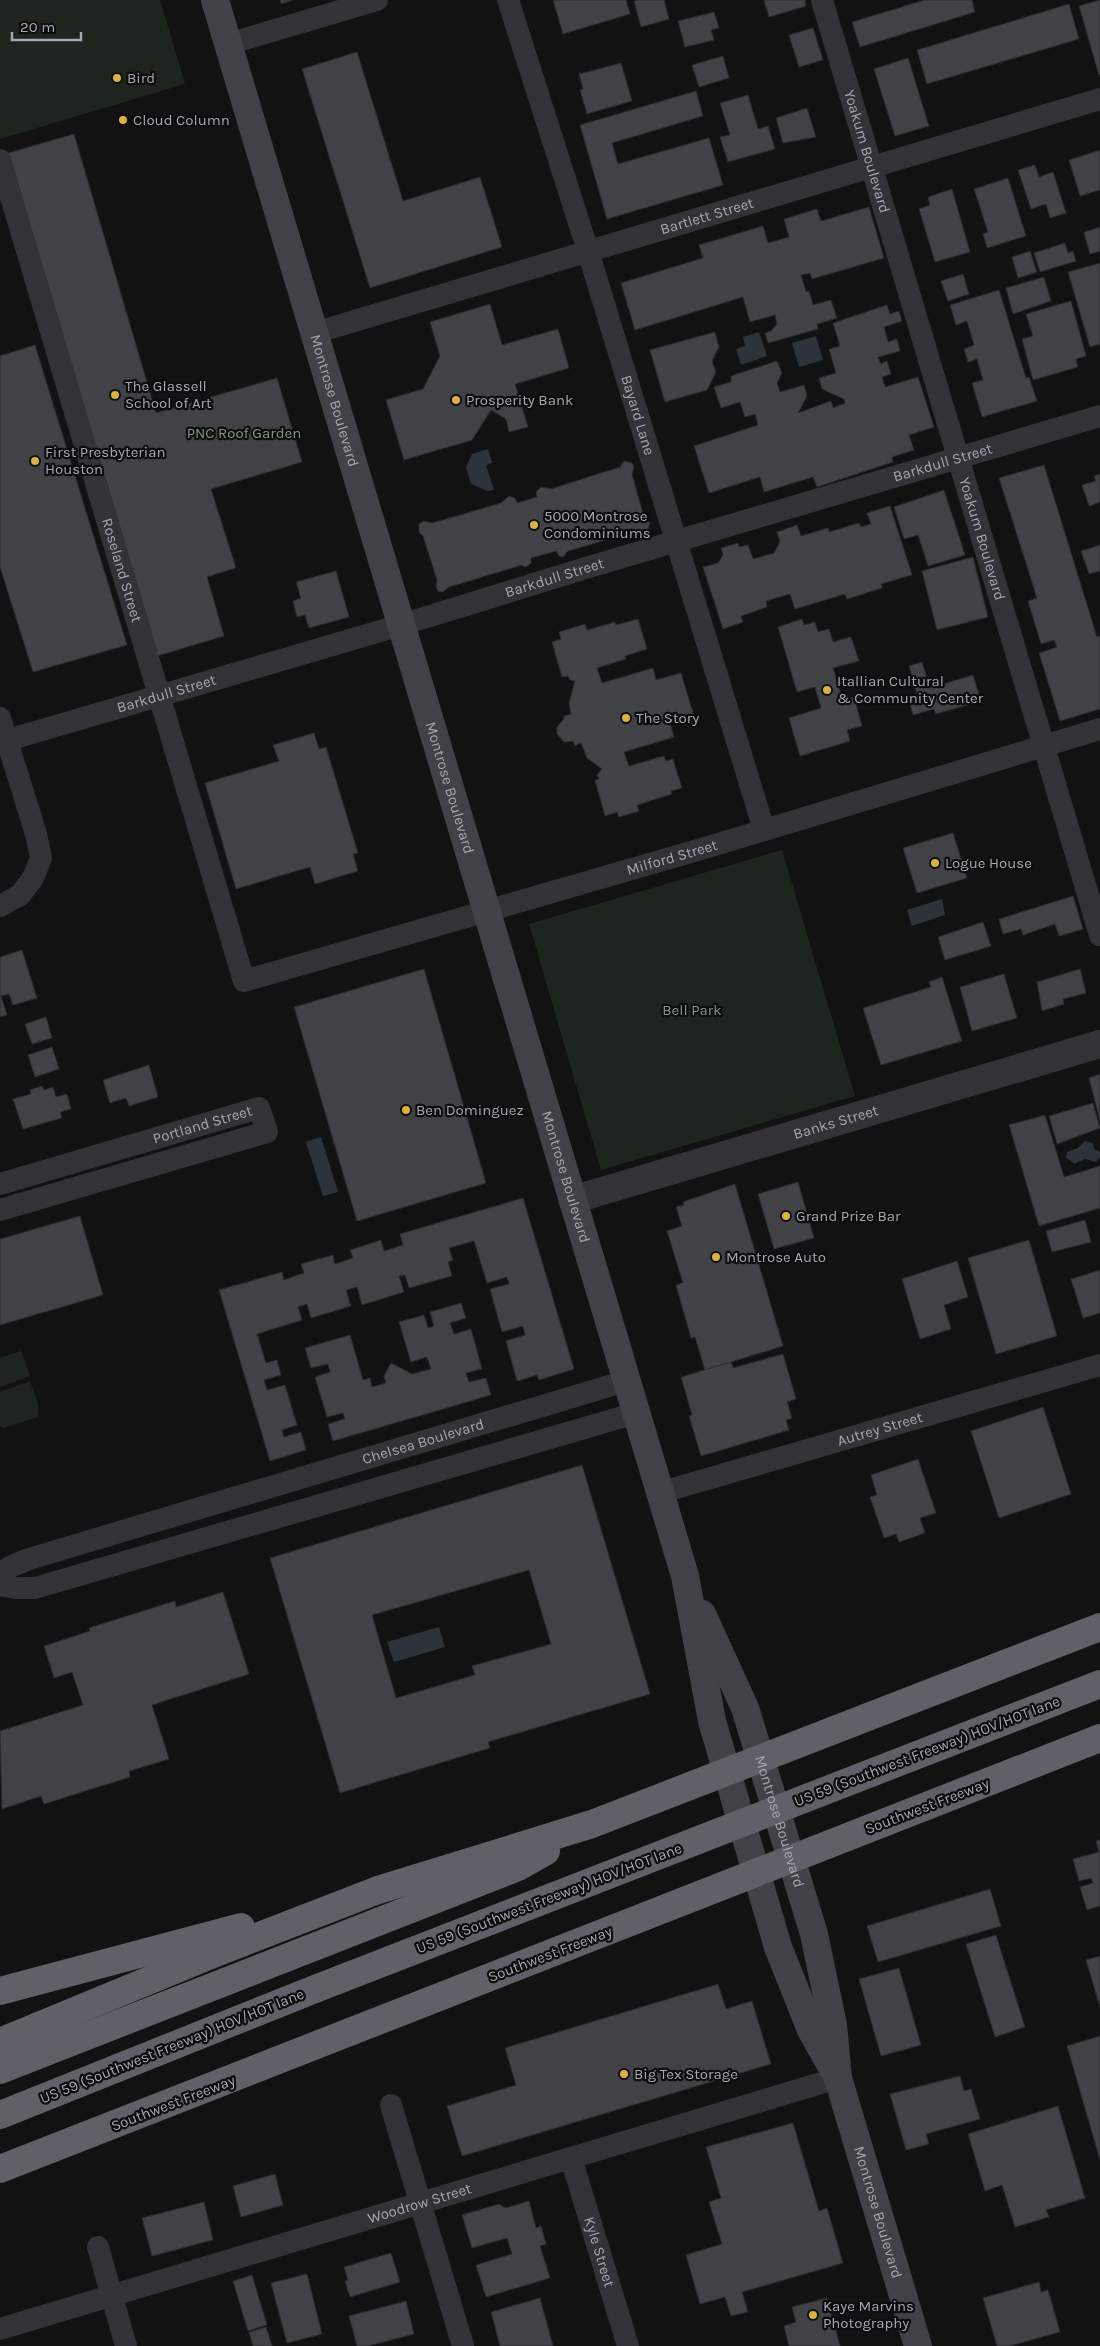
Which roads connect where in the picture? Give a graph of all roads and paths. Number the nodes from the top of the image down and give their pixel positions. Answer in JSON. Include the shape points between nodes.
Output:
{"nodes":[{"id":1,"x":215,"y":0,"type":"edge"},
{"id":2,"x":377,"y":0,"type":"edge"},
{"id":3,"x":508,"y":0,"type":"edge"},
{"id":4,"x":822,"y":0,"type":"edge"},
{"id":5,"x":228,"y":44,"type":"junction"},
{"id":6,"x":1100,"y":99,"type":"edge"},
{"id":7,"x":0,"y":160,"type":"edge"},
{"id":8,"x":872,"y":166,"type":"junction"},
{"id":9,"x":588,"y":251,"type":"junction"},
{"id":10,"x":314,"y":333,"type":"junction"},
{"id":11,"x":1100,"y":416,"type":"edge"},
{"id":12,"x":957,"y":457,"type":"junction"},
{"id":13,"x":676,"y":541,"type":"junction"},
{"id":14,"x":401,"y":625,"type":"junction"},
{"id":15,"x":159,"y":694,"type":"junction"},
{"id":16,"x":0,"y":718,"type":"edge"},
{"id":17,"x":1100,"y":729,"type":"edge"},
{"id":18,"x":8,"y":740,"type":"junction"},
{"id":19,"x":1043,"y":746,"type":"junction"},
{"id":20,"x":764,"y":830,"type":"junction"},
{"id":21,"x":0,"y":906,"type":"edge"},
{"id":22,"x":486,"y":912,"type":"junction"},
{"id":23,"x":1100,"y":935,"type":"edge"},
{"id":24,"x":244,"y":981,"type":"joint"},
{"id":25,"x":1100,"y":1044,"type":"edge"},
{"id":26,"x":0,"y":1184,"type":"edge"},
{"id":27,"x":572,"y":1200,"type":"junction"},
{"id":28,"x":0,"y":1210,"type":"edge"},
{"id":29,"x":1100,"y":1365,"type":"edge"},
{"id":30,"x":626,"y":1381,"type":"junction"},
{"id":31,"x":636,"y":1413,"type":"junction"},
{"id":32,"x":659,"y":1493,"type":"junction"},
{"id":33,"x":220,"y":1502,"type":"junction"},
{"id":34,"x":230,"y":1531,"type":"junction"},
{"id":35,"x":0,"y":1574,"type":"edge"},
{"id":36,"x":685,"y":1576,"type":"junction"},
{"id":37,"x":0,"y":1585,"type":"edge"},
{"id":38,"x":1100,"y":1627,"type":"edge"},
{"id":39,"x":1100,"y":1684,"type":"edge"},
{"id":40,"x":1100,"y":1738,"type":"edge"},
{"id":41,"x":592,"y":1824,"type":"junction"},
{"id":42,"x":378,"y":1890,"type":"junction"},
{"id":43,"x":0,"y":1991,"type":"edge"},
{"id":44,"x":9,"y":2053,"type":"edge"},
{"id":45,"x":838,"y":2078,"type":"junction"},
{"id":46,"x":391,"y":2105,"type":"dead end"},
{"id":47,"x":0,"y":2115,"type":"edge"},
{"id":48,"x":571,"y":2158,"type":"junction"},
{"id":49,"x":6,"y":2170,"type":"edge"},
{"id":50,"x":420,"y":2203,"type":"junction"},
{"id":51,"x":98,"y":2247,"type":"dead end"},
{"id":52,"x":111,"y":2296,"type":"junction"},
{"id":53,"x":0,"y":2328,"type":"edge"},
{"id":54,"x":126,"y":2346,"type":"edge"},
{"id":55,"x":463,"y":2346,"type":"edge"},
{"id":56,"x":628,"y":2346,"type":"edge"},
{"id":57,"x":918,"y":2346,"type":"edge"}],
"edges":[{"from":1,"to":5,"type":"main road","name":"Montrose Boulevard"},
{"from":2,"to":5,"type":"street"},
{"from":3,"to":9,"type":"street","name":"Bayard Lane"},
{"from":4,"to":8,"type":"street","name":"Yoakum Boulevard"},
{"from":5,"to":10,"type":"main road","name":"Montrose Boulevard"},
{"from":6,"to":8,"type":"street","name":"Bartlett Street"},
{"from":7,"to":15,"type":"street","name":"Roseland Street"},
{"from":8,"to":9,"type":"street","name":"Bartlett Street"},
{"from":8,"to":12,"type":"street","name":"Yoakum Boulevard"},
{"from":9,"to":10,"type":"street","name":"Bartlett Street"},
{"from":9,"to":13,"type":"street","name":"Bayard Lane"},
{"from":10,"to":14,"type":"main road","name":"Montrose Boulevard"},
{"from":11,"to":12,"type":"street","name":"Barkdull Street"},
{"from":12,"to":13,"type":"street","name":"Barkdull Street"},
{"from":12,"to":19,"type":"street","name":"Yoakum Boulevard"},
{"from":13,"to":14,"type":"street","name":"Barkdull Street"},
{"from":13,"to":20,"type":"street","name":"Bayard Lane"},
{"from":14,"to":15,"type":"street","name":"Barkdull Street"},
{"from":14,"to":22,"type":"main road","name":"Montrose Boulevard"},
{"from":15,"to":18,"type":"street","name":"Barkdull Street"},
{"from":15,"to":24,"type":"street","name":"Roseland Street"},
{"from":16,"to":18,"type":"street"},
{"from":17,"to":19,"type":"street","name":"Milford Street"},
{"from":18,"to":21,"type":"street","via":[[41,858],[33,878],[20,895]]},
{"from":19,"to":20,"type":"street","name":"Milford Street"},
{"from":19,"to":23,"type":"street","name":"Yoakum Boulevard"},
{"from":20,"to":22,"type":"street","name":"Milford Street"},
{"from":22,"to":24,"type":"street","name":"Milford Street"},
{"from":22,"to":27,"type":"main road","name":"Montrose Boulevard"},
{"from":25,"to":27,"type":"street","name":"Banks Street"},
{"from":26,"to":28,"type":"street","name":"Portland Street","via":[[259,1108],[267,1132]]},
{"from":27,"to":30,"type":"main road","name":"Montrose Boulevard"},
{"from":29,"to":32,"type":"street","name":"Autrey Street"},
{"from":30,"to":31,"type":"main road","name":"Montrose Boulevard"},
{"from":30,"to":33,"type":"street","name":"Chelsea Boulevard"},
{"from":31,"to":32,"type":"main road","name":"Montrose Boulevard"},
{"from":31,"to":34,"type":"street"},
{"from":32,"to":36,"type":"main road","name":"Montrose Boulevard"},
{"from":33,"to":34,"type":"street"},
{"from":33,"to":35,"type":"street","name":"Chelsea Boulevard","via":[[29,1559]]},
{"from":34,"to":37,"type":"street","via":[[36,1588]]},
{"from":36,"to":45,"type":"main road","name":"Montrose Boulevard","via":[[712,1721],[778,1947],[811,2030]]},
{"from":36,"to":45,"type":"main road","name":"Montrose Boulevard","via":[[745,1708],[814,1934],[833,2025]]},
{"from":38,"to":41,"type":"highway"},
{"from":39,"to":47,"type":"highway","name":"US 59 (Southwest Freeway) HOV/HOT lane"},
{"from":40,"to":49,"type":"highway","name":"Southwest Freeway"},
{"from":41,"to":42,"type":"highway"},
{"from":41,"to":44,"type":"highway","via":[[518,1867]]},
{"from":42,"to":43,"type":"highway"},
{"from":42,"to":44,"type":"highway","via":[[214,1954]]},
{"from":45,"to":48,"type":"street","name":"Woodrow Street"},
{"from":45,"to":57,"type":"main road","name":"Montrose Boulevard"},
{"from":46,"to":50,"type":"street"},
{"from":48,"to":50,"type":"street","name":"Woodrow Street"},
{"from":48,"to":56,"type":"street","name":"Kyle Street"},
{"from":50,"to":52,"type":"street","name":"Woodrow Street"},
{"from":50,"to":55,"type":"street"},
{"from":51,"to":52,"type":"street"},
{"from":52,"to":53,"type":"street","name":"Woodrow Street"},
{"from":52,"to":54,"type":"street"}]}
